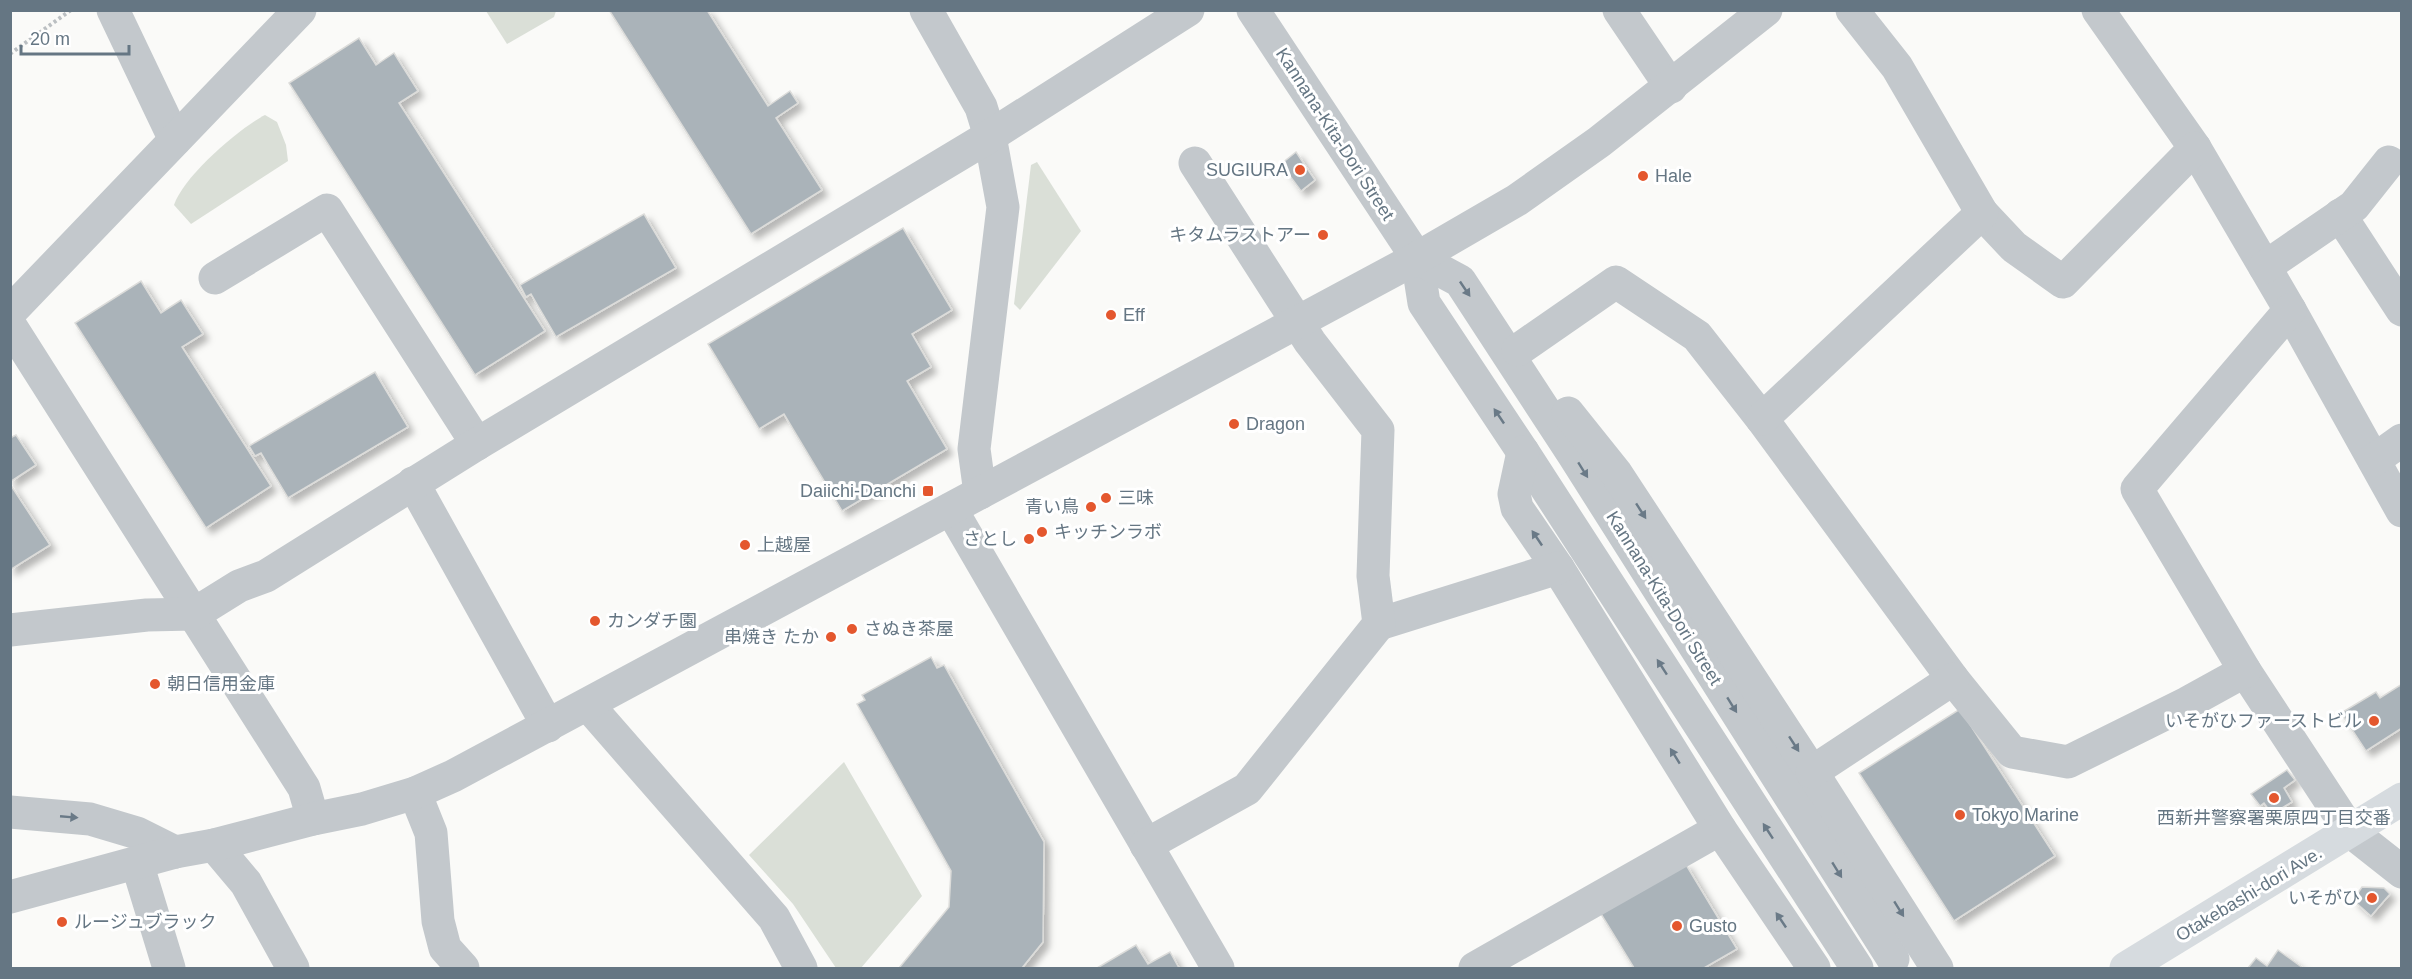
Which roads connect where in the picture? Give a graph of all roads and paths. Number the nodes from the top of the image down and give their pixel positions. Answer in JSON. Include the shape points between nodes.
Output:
{"nodes":[{"id":1,"x":71,"y":10,"type":"edge"},
{"id":2,"x":113,"y":10,"type":"edge"},
{"id":3,"x":300,"y":10,"type":"edge"},
{"id":4,"x":926,"y":10,"type":"edge"},
{"id":5,"x":1188,"y":10,"type":"edge"},
{"id":6,"x":1253,"y":10,"type":"edge"},
{"id":7,"x":1619,"y":10,"type":"edge"},
{"id":8,"x":1766,"y":10,"type":"edge"},
{"id":9,"x":1851,"y":10,"type":"edge"},
{"id":10,"x":2098,"y":10,"type":"edge"},
{"id":11,"x":10,"y":54,"type":"edge"},
{"id":12,"x":1671,"y":87,"type":"junction"},
{"id":13,"x":990,"y":136,"type":"junction"},
{"id":14,"x":175,"y":140,"type":"junction"},
{"id":15,"x":2195,"y":148,"type":"junction"},
{"id":16,"x":2389,"y":162,"type":"dead end"},
{"id":17,"x":1195,"y":163,"type":"dead end"},
{"id":18,"x":1982,"y":213,"type":"junction"},
{"id":19,"x":2340,"y":215,"type":"junction"},
{"id":20,"x":1416,"y":258,"type":"junction"},
{"id":21,"x":2265,"y":267,"type":"junction"},
{"id":22,"x":215,"y":278,"type":"dead end"},
{"id":23,"x":2290,"y":310,"type":"junction"},
{"id":24,"x":2402,"y":310,"type":"edge"},
{"id":25,"x":10,"y":312,"type":"edge"},
{"id":26,"x":1296,"y":321,"type":"junction"},
{"id":27,"x":10,"y":325,"type":"edge"},
{"id":28,"x":1508,"y":344,"type":"junction"},
{"id":29,"x":1762,"y":419,"type":"junction"},
{"id":30,"x":2402,"y":440,"type":"edge"},
{"id":31,"x":477,"y":444,"type":"junction"},
{"id":32,"x":1523,"y":452,"type":"junction"},
{"id":33,"x":2374,"y":460,"type":"junction"},
{"id":34,"x":413,"y":483,"type":"junction"},
{"id":35,"x":980,"y":493,"type":"junction"},
{"id":36,"x":951,"y":509,"type":"junction"},
{"id":37,"x":2402,"y":511,"type":"edge"},
{"id":38,"x":1558,"y":568,"type":"junction"},
{"id":39,"x":194,"y":614,"type":"junction"},
{"id":40,"x":1379,"y":624,"type":"junction"},
{"id":41,"x":10,"y":630,"type":"edge"},
{"id":42,"x":2245,"y":671,"type":"junction"},
{"id":43,"x":1953,"y":679,"type":"junction"},
{"id":44,"x":588,"y":705,"type":"junction"},
{"id":45,"x":548,"y":726,"type":"junction"},
{"id":46,"x":1812,"y":772,"type":"junction"},
{"id":47,"x":415,"y":793,"type":"junction"},
{"id":48,"x":2402,"y":799,"type":"edge"},
{"id":49,"x":10,"y":812,"type":"edge"},
{"id":50,"x":313,"y":819,"type":"junction"},
{"id":51,"x":1720,"y":829,"type":"junction"},
{"id":52,"x":2350,"y":831,"type":"junction"},
{"id":53,"x":214,"y":845,"type":"junction"},
{"id":54,"x":1146,"y":845,"type":"junction"},
{"id":55,"x":175,"y":852,"type":"junction"},
{"id":56,"x":136,"y":862,"type":"junction"},
{"id":57,"x":2402,"y":872,"type":"edge"},
{"id":58,"x":10,"y":897,"type":"edge"},
{"id":59,"x":1893,"y":959,"type":"dead end"},
{"id":60,"x":169,"y":969,"type":"edge"},
{"id":61,"x":292,"y":969,"type":"edge"},
{"id":62,"x":463,"y":969,"type":"edge"},
{"id":63,"x":801,"y":969,"type":"edge"},
{"id":64,"x":1218,"y":969,"type":"edge"},
{"id":65,"x":1475,"y":969,"type":"edge"},
{"id":66,"x":1814,"y":969,"type":"edge"},
{"id":67,"x":1857,"y":969,"type":"edge"},
{"id":68,"x":1937,"y":969,"type":"edge"},
{"id":69,"x":2126,"y":969,"type":"edge"}],
"edges":[{"from":1,"to":11,"type":"path"},
{"from":2,"to":14,"type":"street"},
{"from":3,"to":14,"type":"street"},
{"from":4,"to":13,"type":"street","via":[[981,107]]},
{"from":5,"to":13,"type":"street"},
{"from":6,"to":20,"type":"street","name":"Kannana-Kita-Dori Street"},
{"from":7,"to":12,"type":"street"},
{"from":8,"to":12,"type":"street"},
{"from":9,"to":18,"type":"street","via":[[1898,67]]},
{"from":10,"to":15,"type":"street"},
{"from":12,"to":20,"type":"street","via":[[1517,200]]},
{"from":13,"to":31,"type":"street"},
{"from":13,"to":35,"type":"street","via":[[1003,207],[974,449]]},
{"from":14,"to":25,"type":"street"},
{"from":15,"to":18,"type":"street","via":[[2063,282],[2014,247]]},
{"from":15,"to":21,"type":"street"},
{"from":16,"to":19,"type":"street","via":[[2354,206]]},
{"from":17,"to":26,"type":"street"},
{"from":18,"to":29,"type":"street"},
{"from":19,"to":21,"type":"street"},
{"from":19,"to":24,"type":"street"},
{"from":20,"to":26,"type":"street"},
{"from":20,"to":28,"type":"street","name":"Kannana-Kita-Dori Street","one_way":true,"via":[[1460,281]]},
{"from":32,"to":20,"type":"street","name":"Kannana-Kita-Dori Street","one_way":true,"via":[[1424,303]]},
{"from":21,"to":23,"type":"street"},
{"from":22,"to":31,"type":"street","via":[[327,210]]},
{"from":23,"to":33,"type":"street"},
{"from":23,"to":42,"type":"street","via":[[2137,489]]},
{"from":26,"to":35,"type":"street"},
{"from":26,"to":40,"type":"street","via":[[1378,430],[1373,576]]},
{"from":27,"to":39,"type":"street"},
{"from":28,"to":29,"type":"street","via":[[1619,282],[1697,336]]},
{"from":28,"to":46,"type":"street","one_way":true,"via":[[1616,473]]},
{"from":28,"to":59,"type":"street","name":"Kannana-Kita-Dori Street","one_way":true},
{"from":29,"to":43,"type":"street"},
{"from":30,"to":33,"type":"street"},
{"from":31,"to":34,"type":"street"},
{"from":38,"to":32,"type":"street","one_way":true,"via":[[1517,508],[1514,494]]},
{"from":67,"to":32,"type":"street","name":"Kannana-Kita-Dori Street","one_way":true},
{"from":33,"to":37,"type":"street"},
{"from":34,"to":39,"type":"street","via":[[266,576],[239,586]]},
{"from":34,"to":45,"type":"street"},
{"from":35,"to":36,"type":"street"},
{"from":36,"to":44,"type":"street"},
{"from":36,"to":54,"type":"street"},
{"from":38,"to":40,"type":"street"},
{"from":51,"to":38,"type":"street","one_way":true},
{"from":39,"to":41,"type":"street","via":[[147,615]]},
{"from":39,"to":50,"type":"street","via":[[304,788]]},
{"from":40,"to":54,"type":"street","via":[[1247,789]]},
{"from":42,"to":43,"type":"street","via":[[2068,762],[2012,752]]},
{"from":42,"to":52,"type":"street"},
{"from":43,"to":46,"type":"street"},
{"from":44,"to":45,"type":"street"},
{"from":44,"to":63,"type":"street","via":[[774,918]]},
{"from":45,"to":47,"type":"street"},
{"from":46,"to":68,"type":"street","one_way":true},
{"from":47,"to":50,"type":"street"},
{"from":47,"to":62,"type":"street","via":[[431,833],[438,921],[446,948]]},
{"from":48,"to":52,"type":"main road","name":"Otakebashi-dori Ave."},
{"from":49,"to":55,"type":"street","one_way":true,"via":[[90,819],[137,833]]},
{"from":50,"to":53,"type":"street"},
{"from":51,"to":65,"type":"street"},
{"from":66,"to":51,"type":"street","one_way":true},
{"from":52,"to":57,"type":"street"},
{"from":52,"to":69,"type":"main road","name":"Otakebashi-dori Ave."},
{"from":53,"to":55,"type":"street"},
{"from":53,"to":61,"type":"street","via":[[246,884]]},
{"from":54,"to":64,"type":"street"},
{"from":55,"to":56,"type":"street"},
{"from":56,"to":58,"type":"street"},
{"from":56,"to":60,"type":"street"}]}
